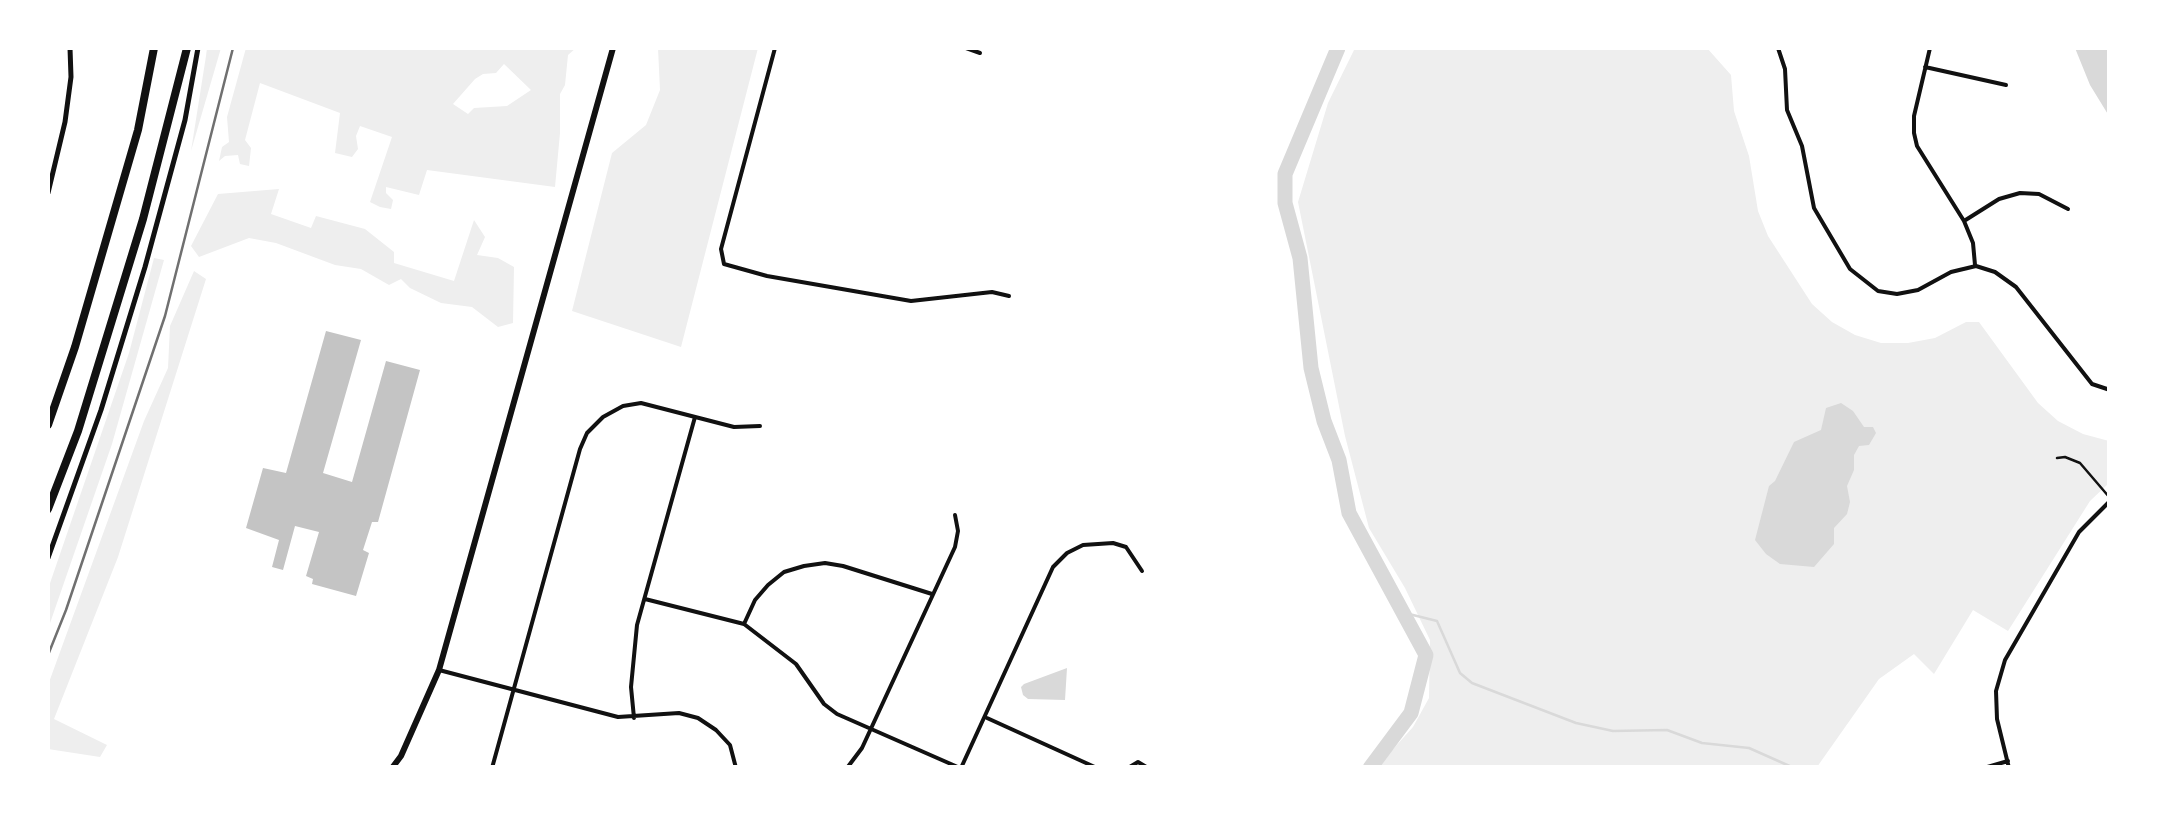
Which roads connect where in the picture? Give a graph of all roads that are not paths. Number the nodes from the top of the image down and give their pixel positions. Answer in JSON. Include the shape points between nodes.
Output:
{"nodes":[{"id":1,"x":70,"y":48,"type":"edge"},
{"id":2,"x":154,"y":48,"type":"edge"},
{"id":3,"x":187,"y":48,"type":"edge"},
{"id":4,"x":198,"y":48,"type":"edge"},
{"id":5,"x":613,"y":48,"type":"edge"},
{"id":6,"x":774,"y":48,"type":"edge"},
{"id":7,"x":966,"y":48,"type":"edge"},
{"id":8,"x":1778,"y":48,"type":"edge"},
{"id":9,"x":1930,"y":48,"type":"edge"},
{"id":10,"x":980,"y":53,"type":"dead end"},
{"id":11,"x":1926,"y":66,"type":"junction"},
{"id":12,"x":2006,"y":85,"type":"dead end"},
{"id":13,"x":48,"y":193,"type":"edge"},
{"id":14,"x":2068,"y":209,"type":"dead end"},
{"id":15,"x":1964,"y":221,"type":"junction"},
{"id":16,"x":1976,"y":266,"type":"junction"},
{"id":17,"x":1009,"y":296,"type":"dead end"},
{"id":18,"x":2109,"y":389,"type":"edge"},
{"id":19,"x":695,"y":417,"type":"junction"},
{"id":20,"x":48,"y":425,"type":"edge"},
{"id":21,"x":760,"y":426,"type":"dead end"},
{"id":22,"x":2057,"y":458,"type":"dead end"},
{"id":23,"x":2110,"y":500,"type":"edge"},
{"id":24,"x":48,"y":508,"type":"edge"},
{"id":25,"x":955,"y":515,"type":"dead end"},
{"id":26,"x":48,"y":558,"type":"edge"},
{"id":27,"x":1142,"y":571,"type":"dead end"},
{"id":28,"x":932,"y":594,"type":"junction"},
{"id":29,"x":645,"y":599,"type":"junction"},
{"id":30,"x":744,"y":624,"type":"junction"},
{"id":31,"x":439,"y":670,"type":"junction"},
{"id":32,"x":513,"y":689,"type":"junction"},
{"id":33,"x":986,"y":717,"type":"junction"},
{"id":34,"x":634,"y":718,"type":"junction"},
{"id":35,"x":871,"y":729,"type":"junction"},
{"id":36,"x":2008,"y":764,"type":"edge"},
{"id":37,"x":392,"y":768,"type":"edge"},
{"id":38,"x":492,"y":768,"type":"edge"},
{"id":39,"x":736,"y":768,"type":"edge"},
{"id":40,"x":847,"y":768,"type":"edge"},
{"id":41,"x":960,"y":768,"type":"edge"},
{"id":42,"x":1097,"y":768,"type":"edge"},
{"id":43,"x":1128,"y":768,"type":"edge"},
{"id":44,"x":1148,"y":768,"type":"edge"},
{"id":45,"x":1984,"y":768,"type":"edge"}],
"edges":[{"from":1,"to":13,"type":"street","via":[[65,122]]},
{"from":2,"to":20,"type":"highway","via":[[138,130]]},
{"from":3,"to":24,"type":"highway","via":[[137,237]]},
{"from":4,"to":26,"type":"street","via":[[140,285]]},
{"from":5,"to":31,"type":"main road"},
{"from":6,"to":17,"type":"street","via":[[722,249],[724,264],[911,301]]},
{"from":7,"to":10,"type":"street"},
{"from":8,"to":16,"type":"street","via":[[1814,208],[1850,269],[1878,290],[1896,294]]},
{"from":9,"to":11,"type":"street"},
{"from":11,"to":12,"type":"street"},
{"from":11,"to":15,"type":"street","via":[[1914,116],[1917,146]]},
{"from":14,"to":15,"type":"street","via":[[2040,194],[2020,193]]},
{"from":15,"to":16,"type":"street"},
{"from":16,"to":18,"type":"street","via":[[2016,286],[2075,366],[2092,384]]},
{"from":19,"to":21,"type":"street"},
{"from":19,"to":29,"type":"street"},
{"from":19,"to":32,"type":"street","via":[[641,403],[602,417],[587,433]]},
{"from":22,"to":23,"type":"lane","via":[[2080,463]]},
{"from":23,"to":36,"type":"street","via":[[2079,532],[2005,660],[1996,691]]},
{"from":25,"to":28,"type":"street","via":[[955,548]]},
{"from":27,"to":33,"type":"street","via":[[1126,548],[1113,543],[1066,553],[1053,567]]},
{"from":28,"to":30,"type":"street","via":[[843,566],[804,566],[768,585]]},
{"from":28,"to":35,"type":"street"},
{"from":29,"to":30,"type":"street"},
{"from":29,"to":34,"type":"street","via":[[633,656]]},
{"from":30,"to":35,"type":"street","via":[[796,664],[824,704]]},
{"from":31,"to":32,"type":"street"},
{"from":31,"to":37,"type":"main road"},
{"from":32,"to":34,"type":"street"},
{"from":32,"to":38,"type":"street"},
{"from":33,"to":41,"type":"street"},
{"from":33,"to":42,"type":"street"},
{"from":34,"to":39,"type":"street","via":[[698,718],[730,746]]},
{"from":35,"to":40,"type":"street"},
{"from":35,"to":41,"type":"street"},
{"from":36,"to":45,"type":"street"},
{"from":43,"to":44,"type":"street","via":[[1138,762]]}]}
